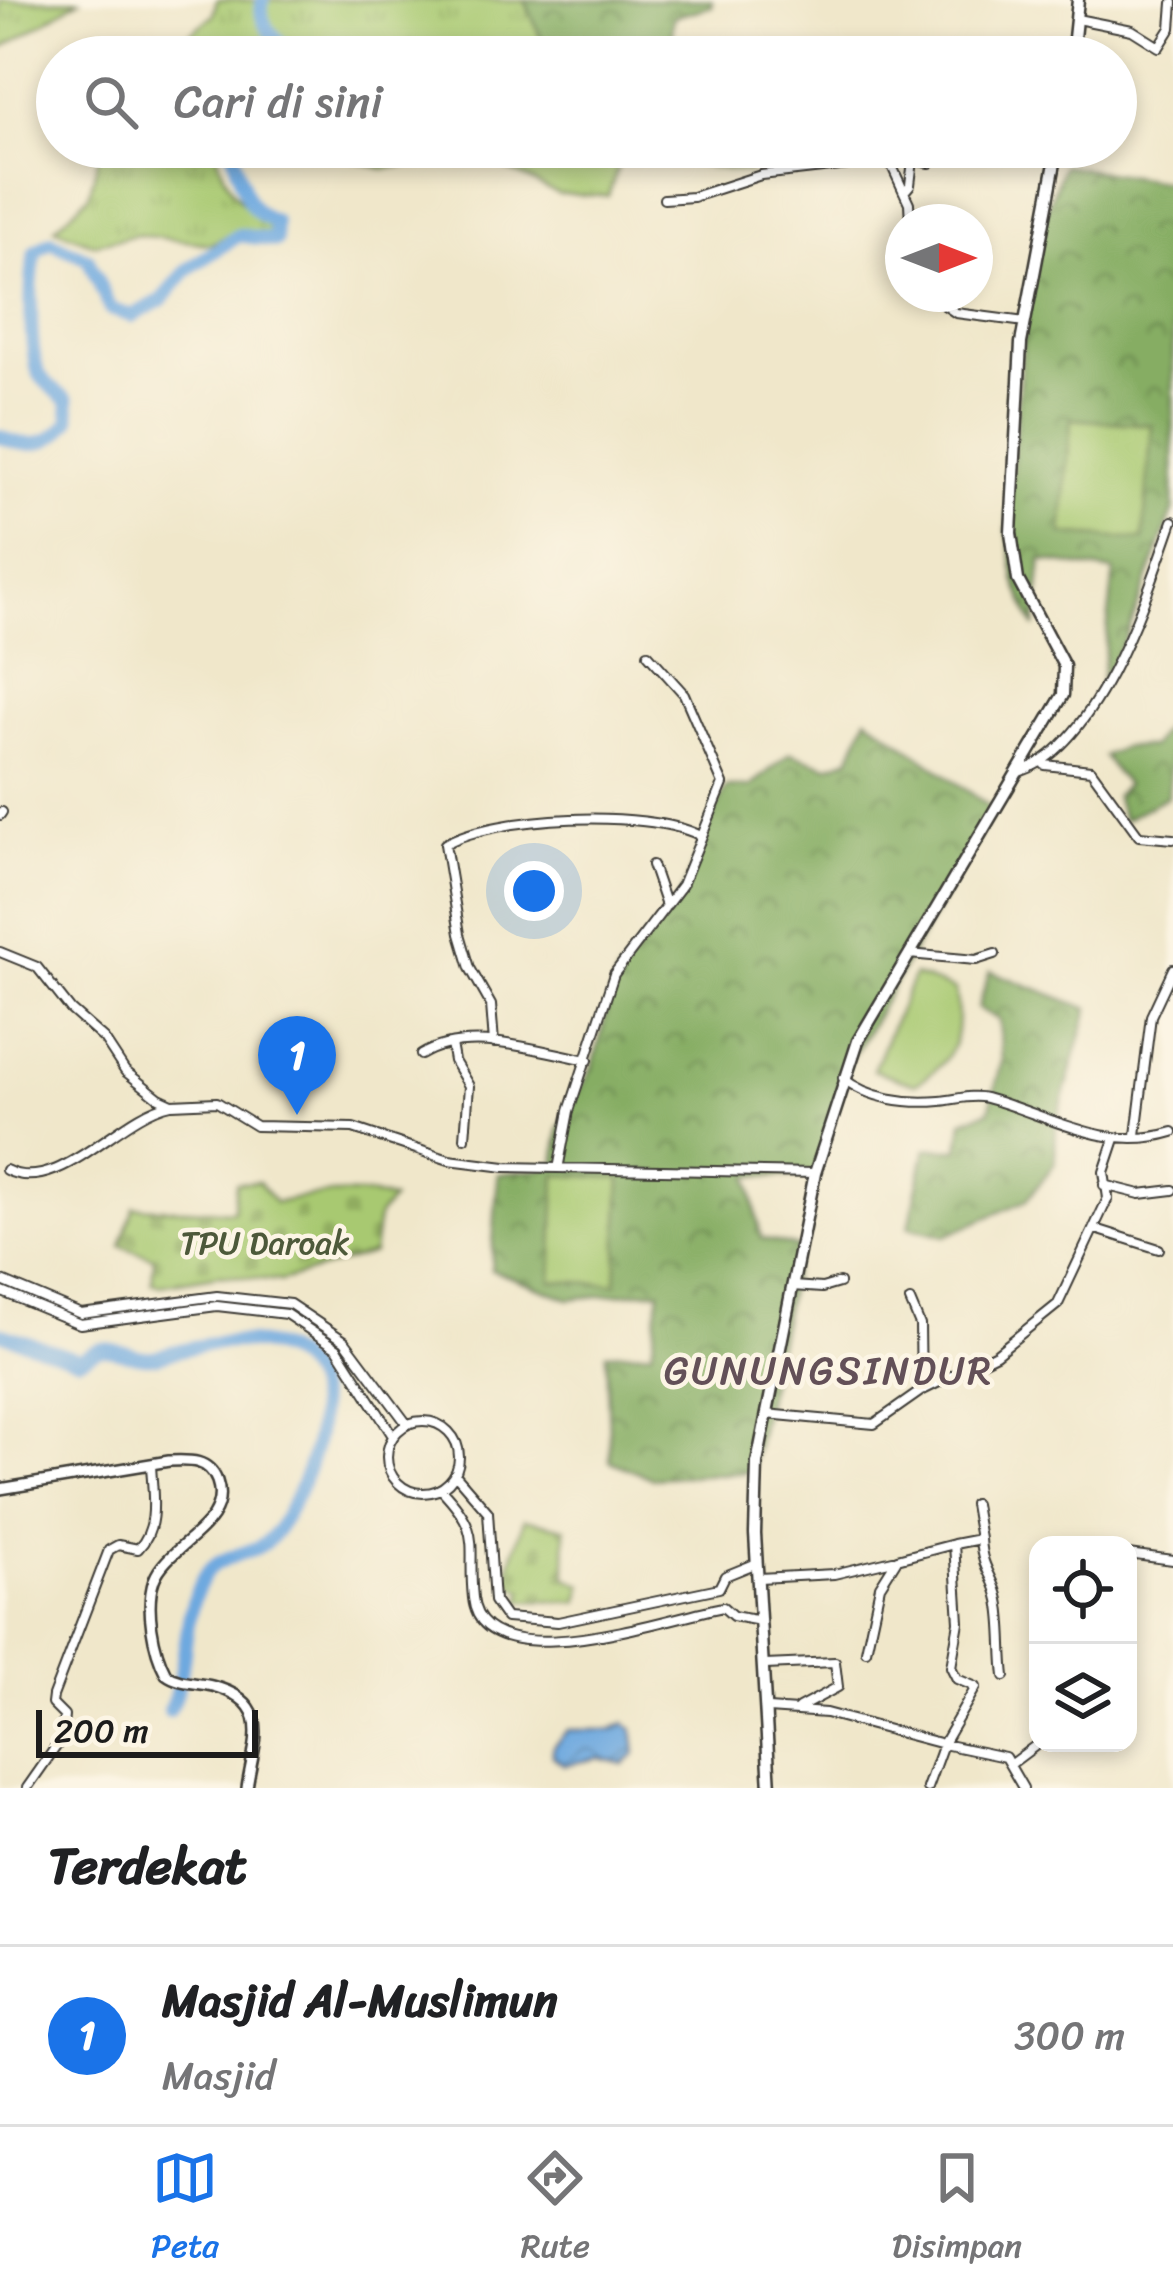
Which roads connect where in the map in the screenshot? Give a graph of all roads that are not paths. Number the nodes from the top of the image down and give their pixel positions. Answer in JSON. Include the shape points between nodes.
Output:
{"nodes":[{"id":1,"x":1078,"y":0,"type":"edge"},
{"id":2,"x":1172,"y":3,"type":"edge"},
{"id":3,"x":1078,"y":19,"type":"junction"},
{"id":4,"x":1075,"y":36,"type":"edge"},
{"id":5,"x":822,"y":168,"type":"edge"},
{"id":6,"x":893,"y":168,"type":"edge"},
{"id":7,"x":912,"y":168,"type":"edge"},
{"id":8,"x":1054,"y":168,"type":"edge"},
{"id":9,"x":904,"y":192,"type":"junction"},
{"id":10,"x":664,"y":199,"type":"dead end"},
{"id":11,"x":906,"y":204,"type":"edge"},
{"id":12,"x":955,"y":312,"type":"edge"},
{"id":13,"x":1025,"y":322,"type":"junction"},
{"id":14,"x":1173,"y":521,"type":"edge"},
{"id":15,"x":648,"y":654,"type":"dead end"},
{"id":16,"x":1043,"y":764,"type":"junction"},
{"id":17,"x":1015,"y":774,"type":"junction"},
{"id":18,"x":699,"y":835,"type":"junction"},
{"id":19,"x":1173,"y":839,"type":"edge"},
{"id":20,"x":652,"y":865,"type":"dead end"},
{"id":21,"x":665,"y":906,"type":"junction"},
{"id":22,"x":0,"y":952,"type":"edge"},
{"id":23,"x":909,"y":954,"type":"junction"},
{"id":24,"x":995,"y":955,"type":"dead end"},
{"id":25,"x":1173,"y":969,"type":"edge"},
{"id":26,"x":494,"y":1042,"type":"junction"},
{"id":27,"x":451,"y":1044,"type":"junction"},
{"id":28,"x":421,"y":1055,"type":"dead end"},
{"id":29,"x":588,"y":1060,"type":"junction"},
{"id":30,"x":842,"y":1077,"type":"junction"},
{"id":31,"x":172,"y":1103,"type":"junction"},
{"id":32,"x":1173,"y":1132,"type":"edge"},
{"id":33,"x":1136,"y":1136,"type":"junction"},
{"id":34,"x":465,"y":1138,"type":"dead end"},
{"id":35,"x":1115,"y":1138,"type":"junction"},
{"id":36,"x":559,"y":1164,"type":"junction"},
{"id":37,"x":6,"y":1170,"type":"dead end"},
{"id":38,"x":814,"y":1173,"type":"junction"},
{"id":39,"x":1104,"y":1185,"type":"junction"},
{"id":40,"x":1173,"y":1190,"type":"edge"},
{"id":41,"x":1096,"y":1228,"type":"junction"},
{"id":42,"x":1159,"y":1249,"type":"dead end"},
{"id":43,"x":0,"y":1280,"type":"edge"},
{"id":44,"x":838,"y":1283,"type":"dead end"},
{"id":45,"x":790,"y":1285,"type":"junction"},
{"id":46,"x":0,"y":1291,"type":"edge"},
{"id":47,"x":910,"y":1301,"type":"dead end"},
{"id":48,"x":921,"y":1391,"type":"junction"},
{"id":49,"x":765,"y":1414,"type":"junction"},
{"id":50,"x":407,"y":1424,"type":"junction"},
{"id":51,"x":393,"y":1436,"type":"junction"},
{"id":52,"x":151,"y":1464,"type":"junction"},
{"id":53,"x":455,"y":1474,"type":"junction"},
{"id":54,"x":0,"y":1489,"type":"edge"},
{"id":55,"x":441,"y":1489,"type":"junction"},
{"id":56,"x":974,"y":1504,"type":"dead end"},
{"id":57,"x":980,"y":1539,"type":"junction"},
{"id":58,"x":954,"y":1544,"type":"junction"},
{"id":59,"x":1137,"y":1555,"type":"edge"},
{"id":60,"x":897,"y":1559,"type":"junction"},
{"id":61,"x":1173,"y":1561,"type":"edge"},
{"id":62,"x":758,"y":1563,"type":"junction"},
{"id":63,"x":759,"y":1578,"type":"junction"},
{"id":64,"x":719,"y":1588,"type":"junction"},
{"id":65,"x":723,"y":1607,"type":"junction"},
{"id":66,"x":611,"y":1610,"type":"junction"},
{"id":67,"x":762,"y":1620,"type":"junction"},
{"id":68,"x":616,"y":1630,"type":"junction"},
{"id":69,"x":866,"y":1651,"type":"dead end"},
{"id":70,"x":765,"y":1665,"type":"junction"},
{"id":71,"x":1005,"y":1676,"type":"dead end"},
{"id":72,"x":768,"y":1709,"type":"junction"},
{"id":73,"x":796,"y":1709,"type":"junction"},
{"id":74,"x":943,"y":1744,"type":"junction"},
{"id":75,"x":1029,"y":1750,"type":"edge"},
{"id":76,"x":1011,"y":1764,"type":"junction"},
{"id":77,"x":28,"y":1788,"type":"edge"},
{"id":78,"x":247,"y":1788,"type":"edge"},
{"id":79,"x":770,"y":1788,"type":"edge"},
{"id":80,"x":927,"y":1788,"type":"edge"},
{"id":81,"x":1023,"y":1788,"type":"edge"}],
"edges":[{"from":1,"to":3,"type":"main road"},
{"from":2,"to":3,"type":"street","via":[[1171,28],[1159,47],[1132,30]]},
{"from":3,"to":4,"type":"main road"},
{"from":5,"to":10,"type":"street"},
{"from":6,"to":9,"type":"street"},
{"from":7,"to":9,"type":"street"},
{"from":8,"to":13,"type":"main road"},
{"from":9,"to":11,"type":"street"},
{"from":12,"to":13,"type":"street"},
{"from":13,"to":17,"type":"main road","via":[[1013,562],[1066,676],[1057,707]]},
{"from":14,"to":16,"type":"street","via":[[1105,684]]},
{"from":15,"to":18,"type":"street","via":[[684,694],[722,776]]},
{"from":16,"to":17,"type":"street"},
{"from":16,"to":19,"type":"street","via":[[1091,770],[1139,836]]},
{"from":17,"to":23,"type":"main road"},
{"from":18,"to":21,"type":"street","via":[[682,885]]},
{"from":18,"to":26,"type":"street","via":[[635,816],[476,828],[445,844],[460,934],[474,978],[487,991]]},
{"from":20,"to":21,"type":"street"},
{"from":21,"to":29,"type":"street","via":[[614,974]]},
{"from":22,"to":31,"type":"street","via":[[37,967],[124,1071]]},
{"from":23,"to":24,"type":"street","via":[[976,961]]},
{"from":23,"to":30,"type":"main road"},
{"from":25,"to":33,"type":"street","via":[[1151,1016]]},
{"from":26,"to":27,"type":"street"},
{"from":26,"to":29,"type":"street"},
{"from":27,"to":28,"type":"street"},
{"from":27,"to":34,"type":"street","via":[[469,1086]]},
{"from":29,"to":36,"type":"street"},
{"from":30,"to":35,"type":"street","via":[[861,1091],[911,1102],[985,1098]]},
{"from":30,"to":38,"type":"main road"},
{"from":31,"to":36,"type":"street","via":[[217,1102],[256,1126],[353,1128],[465,1163]]},
{"from":31,"to":37,"type":"street","via":[[144,1111],[49,1174]]},
{"from":32,"to":33,"type":"street"},
{"from":33,"to":35,"type":"street"},
{"from":35,"to":39,"type":"street"},
{"from":36,"to":38,"type":"street"},
{"from":38,"to":45,"type":"main road"},
{"from":39,"to":40,"type":"street","via":[[1140,1194]]},
{"from":39,"to":41,"type":"street","via":[[1108,1198]]},
{"from":41,"to":42,"type":"street"},
{"from":41,"to":48,"type":"street","via":[[1058,1304],[996,1354]]},
{"from":43,"to":50,"type":"street","via":[[81,1314],[217,1296],[290,1304],[345,1341]]},
{"from":44,"to":45,"type":"street"},
{"from":45,"to":49,"type":"main road"},
{"from":46,"to":51,"type":"street","via":[[80,1324],[217,1306],[286,1314],[338,1348]]},
{"from":47,"to":48,"type":"street","via":[[920,1325]]},
{"from":48,"to":49,"type":"street","via":[[874,1424]]},
{"from":49,"to":62,"type":"main road","via":[[754,1500]]},
{"from":50,"to":51,"type":"street"},
{"from":50,"to":53,"type":"street","via":[[433,1422],[451,1434],[459,1453]]},
{"from":51,"to":55,"type":"street","via":[[386,1455],[396,1482],[413,1492]]},
{"from":52,"to":54,"type":"street"},
{"from":52,"to":77,"type":"street","via":[[154,1520],[138,1549],[109,1550],[53,1696],[64,1716],[62,1738]]},
{"from":52,"to":78,"type":"street","via":[[203,1464],[215,1476],[220,1498],[206,1525],[164,1561],[151,1592],[161,1664],[174,1680],[235,1696],[253,1715],[260,1736]]},
{"from":53,"to":55,"type":"street"},
{"from":53,"to":66,"type":"street","via":[[488,1512],[501,1615],[558,1622]]},
{"from":55,"to":68,"type":"street","via":[[470,1521],[474,1605],[488,1630],[515,1642],[560,1642]]},
{"from":56,"to":57,"type":"street"},
{"from":57,"to":58,"type":"street"},
{"from":57,"to":71,"type":"street","via":[[982,1570],[995,1583],[1000,1608]]},
{"from":58,"to":60,"type":"street"},
{"from":58,"to":74,"type":"street","via":[[959,1622],[951,1667],[976,1688]]},
{"from":59,"to":61,"type":"street"},
{"from":60,"to":63,"type":"street","via":[[834,1574]]},
{"from":60,"to":69,"type":"street","via":[[880,1586]]},
{"from":62,"to":63,"type":"main road"},
{"from":62,"to":64,"type":"street","via":[[724,1576]]},
{"from":63,"to":67,"type":"main road"},
{"from":64,"to":65,"type":"street"},
{"from":64,"to":66,"type":"street"},
{"from":65,"to":67,"type":"street"},
{"from":65,"to":68,"type":"street"},
{"from":66,"to":68,"type":"street"},
{"from":67,"to":70,"type":"main road"},
{"from":70,"to":72,"type":"main road"},
{"from":70,"to":73,"type":"street","via":[[836,1662],[838,1687]]},
{"from":72,"to":73,"type":"street"},
{"from":72,"to":79,"type":"main road"},
{"from":73,"to":74,"type":"street"},
{"from":74,"to":76,"type":"street"},
{"from":74,"to":80,"type":"street"},
{"from":75,"to":76,"type":"street"},
{"from":76,"to":81,"type":"street"}]}
